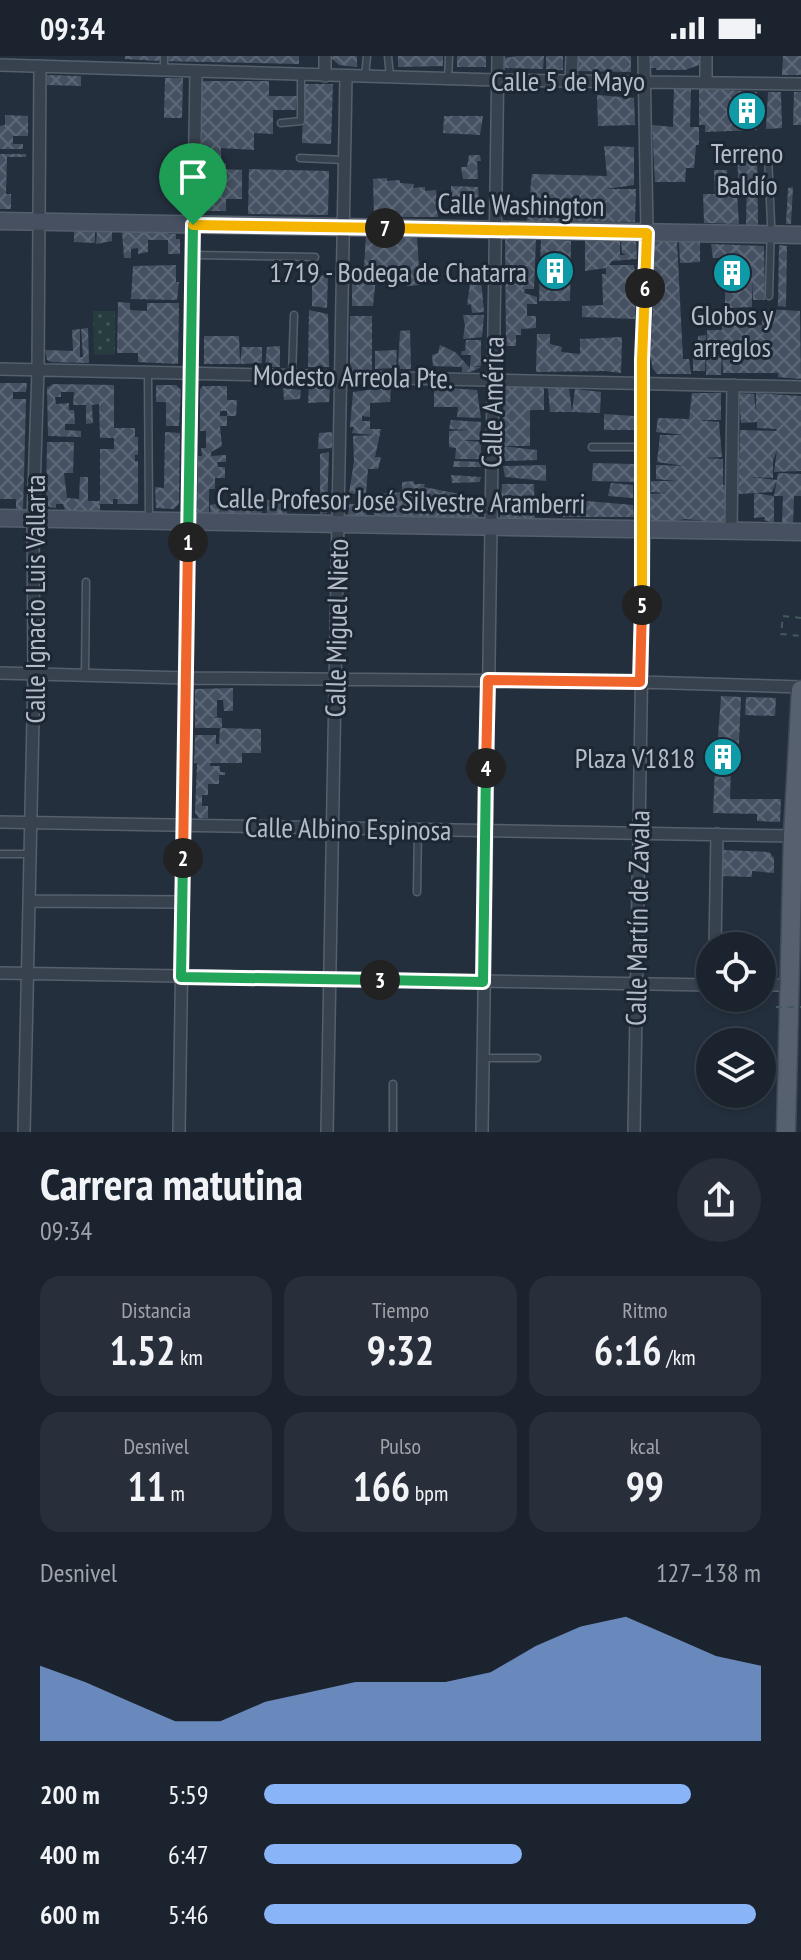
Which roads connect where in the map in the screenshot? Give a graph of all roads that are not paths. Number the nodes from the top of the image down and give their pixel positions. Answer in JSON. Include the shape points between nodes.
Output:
{"nodes":[{"id":1,"x":115,"y":56,"type":"edge"},
{"id":2,"x":164,"y":56,"type":"edge"},
{"id":3,"x":325,"y":56,"type":"edge"},
{"id":4,"x":367,"y":56,"type":"edge"},
{"id":5,"x":388,"y":56,"type":"edge"},
{"id":6,"x":449,"y":56,"type":"edge"},
{"id":7,"x":498,"y":56,"type":"edge"},
{"id":8,"x":572,"y":56,"type":"edge"},
{"id":9,"x":644,"y":56,"type":"edge"},
{"id":10,"x":706,"y":56,"type":"edge"},
{"id":11,"x":0,"y":65,"type":"edge"},
{"id":12,"x":40,"y":66,"type":"junction"},
{"id":13,"x":115,"y":69,"type":"junction"},
{"id":14,"x":164,"y":71,"type":"junction"},
{"id":15,"x":196,"y":72,"type":"junction"},
{"id":16,"x":301,"y":75,"type":"junction"},
{"id":17,"x":325,"y":76,"type":"junction"},
{"id":18,"x":346,"y":76,"type":"junction"},
{"id":19,"x":365,"y":77,"type":"junction"},
{"id":20,"x":390,"y":77,"type":"junction"},
{"id":21,"x":448,"y":79,"type":"junction"},
{"id":22,"x":497,"y":80,"type":"junction"},
{"id":23,"x":571,"y":80,"type":"junction"},
{"id":24,"x":643,"y":80,"type":"junction"},
{"id":25,"x":706,"y":81,"type":"junction"},
{"id":26,"x":801,"y":84,"type":"edge"},
{"id":27,"x":281,"y":123,"type":"dead end"},
{"id":28,"x":768,"y":155,"type":"dead end"},
{"id":29,"x":300,"y":158,"type":"dead end"},
{"id":30,"x":345,"y":160,"type":"junction"},
{"id":31,"x":0,"y":221,"type":"edge"},
{"id":32,"x":38,"y":221,"type":"junction"},
{"id":33,"x":193,"y":225,"type":"junction"},
{"id":34,"x":343,"y":227,"type":"junction"},
{"id":35,"x":494,"y":230,"type":"junction"},
{"id":36,"x":647,"y":233,"type":"junction"},
{"id":37,"x":771,"y":234,"type":"junction"},
{"id":38,"x":801,"y":235,"type":"edge"},
{"id":39,"x":193,"y":255,"type":"junction"},
{"id":40,"x":315,"y":257,"type":"dead end"},
{"id":41,"x":769,"y":296,"type":"dead end"},
{"id":42,"x":294,"y":315,"type":"dead end"},
{"id":43,"x":0,"y":369,"type":"edge"},
{"id":44,"x":38,"y":370,"type":"junction"},
{"id":45,"x":148,"y":372,"type":"junction"},
{"id":46,"x":191,"y":373,"type":"junction"},
{"id":47,"x":292,"y":376,"type":"junction"},
{"id":48,"x":340,"y":377,"type":"junction"},
{"id":49,"x":492,"y":378,"type":"junction"},
{"id":50,"x":643,"y":382,"type":"junction"},
{"id":51,"x":733,"y":385,"type":"junction"},
{"id":52,"x":801,"y":387,"type":"edge"},
{"id":53,"x":592,"y":447,"type":"dead end"},
{"id":54,"x":643,"y":447,"type":"junction"},
{"id":55,"x":0,"y":518,"type":"edge"},
{"id":56,"x":33,"y":519,"type":"junction"},
{"id":57,"x":149,"y":522,"type":"junction"},
{"id":58,"x":188,"y":523,"type":"junction"},
{"id":59,"x":337,"y":525,"type":"junction"},
{"id":60,"x":491,"y":528,"type":"junction"},
{"id":61,"x":644,"y":529,"type":"junction"},
{"id":62,"x":731,"y":530,"type":"junction"},
{"id":63,"x":801,"y":532,"type":"edge"},
{"id":64,"x":86,"y":582,"type":"dead end"},
{"id":65,"x":0,"y":673,"type":"edge"},
{"id":66,"x":34,"y":674,"type":"junction"},
{"id":67,"x":85,"y":675,"type":"junction"},
{"id":68,"x":186,"y":678,"type":"junction"},
{"id":69,"x":336,"y":678,"type":"junction"},
{"id":70,"x":488,"y":680,"type":"junction"},
{"id":71,"x":640,"y":682,"type":"junction"},
{"id":72,"x":801,"y":688,"type":"edge"},
{"id":73,"x":0,"y":822,"type":"edge"},
{"id":74,"x":31,"y":822,"type":"junction"},
{"id":75,"x":184,"y":826,"type":"junction"},
{"id":76,"x":334,"y":827,"type":"junction"},
{"id":77,"x":418,"y":829,"type":"junction"},
{"id":78,"x":485,"y":831,"type":"junction"},
{"id":79,"x":639,"y":833,"type":"junction"},
{"id":80,"x":717,"y":834,"type":"junction"},
{"id":81,"x":793,"y":836,"type":"junction"},
{"id":82,"x":0,"y":854,"type":"edge"},
{"id":83,"x":30,"y":854,"type":"junction"},
{"id":84,"x":417,"y":892,"type":"dead end"},
{"id":85,"x":30,"y":901,"type":"junction"},
{"id":86,"x":183,"y":902,"type":"junction"},
{"id":87,"x":715,"y":932,"type":"edge"},
{"id":88,"x":0,"y":973,"type":"edge"},
{"id":89,"x":29,"y":973,"type":"junction"},
{"id":90,"x":181,"y":977,"type":"junction"},
{"id":91,"x":331,"y":979,"type":"junction"},
{"id":92,"x":483,"y":982,"type":"junction"},
{"id":93,"x":635,"y":984,"type":"junction"},
{"id":94,"x":696,"y":985,"type":"edge"},
{"id":95,"x":776,"y":985,"type":"edge"},
{"id":96,"x":790,"y":985,"type":"junction"},
{"id":97,"x":482,"y":1058,"type":"junction"},
{"id":98,"x":537,"y":1058,"type":"dead end"},
{"id":99,"x":393,"y":1084,"type":"dead end"},
{"id":100,"x":24,"y":1132,"type":"edge"},
{"id":101,"x":179,"y":1132,"type":"edge"},
{"id":102,"x":327,"y":1132,"type":"edge"},
{"id":103,"x":393,"y":1132,"type":"edge"},
{"id":104,"x":482,"y":1132,"type":"edge"},
{"id":105,"x":634,"y":1132,"type":"edge"},
{"id":106,"x":786,"y":1132,"type":"edge"}],
"edges":[{"from":1,"to":13,"type":"street"},
{"from":2,"to":14,"type":"lane"},
{"from":3,"to":17,"type":"street"},
{"from":4,"to":19,"type":"lane"},
{"from":5,"to":20,"type":"lane"},
{"from":6,"to":21,"type":"lane"},
{"from":7,"to":22,"type":"street","name":"Calle América"},
{"from":8,"to":23,"type":"street"},
{"from":9,"to":24,"type":"street","name":"Calle Martín de Zavala"},
{"from":10,"to":25,"type":"street"},
{"from":11,"to":12,"type":"street","name":"Calle 5 de Mayo"},
{"from":12,"to":13,"type":"street","name":"Calle 5 de Mayo"},
{"from":12,"to":32,"type":"street","name":"Calle Ignacio Luis Vallarta"},
{"from":13,"to":14,"type":"street","name":"Calle 5 de Mayo"},
{"from":14,"to":15,"type":"street","name":"Calle 5 de Mayo"},
{"from":15,"to":16,"type":"street","name":"Calle 5 de Mayo"},
{"from":15,"to":33,"type":"street"},
{"from":16,"to":17,"type":"street","name":"Calle 5 de Mayo"},
{"from":16,"to":27,"type":"lane","via":[[301,121]]},
{"from":17,"to":18,"type":"street","name":"Calle 5 de Mayo"},
{"from":18,"to":19,"type":"street","name":"Calle 5 de Mayo"},
{"from":18,"to":30,"type":"street","name":"Calle Miguel Nieto"},
{"from":19,"to":20,"type":"street","name":"Calle 5 de Mayo"},
{"from":20,"to":21,"type":"street","name":"Calle 5 de Mayo"},
{"from":21,"to":22,"type":"street","name":"Calle 5 de Mayo"},
{"from":22,"to":23,"type":"street","name":"Calle 5 de Mayo"},
{"from":22,"to":35,"type":"street","name":"Calle América"},
{"from":23,"to":24,"type":"street","name":"Calle 5 de Mayo"},
{"from":24,"to":25,"type":"street","name":"Calle 5 de Mayo"},
{"from":24,"to":36,"type":"street","name":"Calle Martín de Zavala"},
{"from":25,"to":26,"type":"street","name":"Calle 5 de Mayo"},
{"from":28,"to":37,"type":"lane"},
{"from":29,"to":30,"type":"lane"},
{"from":30,"to":34,"type":"street","name":"Calle Miguel Nieto"},
{"from":31,"to":32,"type":"main road","name":"Calle Washington"},
{"from":32,"to":33,"type":"main road","name":"Calle Washington"},
{"from":32,"to":44,"type":"street","name":"Calle Ignacio Luis Vallarta"},
{"from":33,"to":34,"type":"main road","name":"Calle Washington"},
{"from":33,"to":39,"type":"street"},
{"from":34,"to":35,"type":"main road","name":"Calle Washington"},
{"from":34,"to":48,"type":"street","name":"Calle Miguel Nieto"},
{"from":35,"to":36,"type":"main road","name":"Calle Washington"},
{"from":35,"to":49,"type":"street","name":"Calle América"},
{"from":36,"to":37,"type":"main road","name":"Calle Washington"},
{"from":36,"to":50,"type":"street","name":"Calle Martín de Zavala"},
{"from":37,"to":38,"type":"main road","name":"Calle Washington"},
{"from":37,"to":41,"type":"lane"},
{"from":39,"to":40,"type":"lane"},
{"from":39,"to":46,"type":"street"},
{"from":42,"to":47,"type":"lane"},
{"from":43,"to":44,"type":"street","name":"Modesto Arreola Pte."},
{"from":44,"to":45,"type":"street","name":"Modesto Arreola Pte."},
{"from":44,"to":56,"type":"street","name":"Calle Ignacio Luis Vallarta"},
{"from":45,"to":46,"type":"street","name":"Modesto Arreola Pte."},
{"from":45,"to":57,"type":"lane"},
{"from":46,"to":47,"type":"street","name":"Modesto Arreola Pte."},
{"from":46,"to":58,"type":"street"},
{"from":47,"to":48,"type":"street","name":"Modesto Arreola Pte."},
{"from":48,"to":49,"type":"street","name":"Modesto Arreola Pte."},
{"from":48,"to":59,"type":"street","name":"Calle Miguel Nieto"},
{"from":49,"to":50,"type":"street","name":"Modesto Arreola Pte."},
{"from":49,"to":60,"type":"street","name":"Calle América"},
{"from":50,"to":51,"type":"street","name":"Modesto Arreola Pte."},
{"from":50,"to":54,"type":"street","name":"Calle Martín de Zavala"},
{"from":51,"to":52,"type":"street","name":"Modesto Arreola Pte."},
{"from":51,"to":62,"type":"street"},
{"from":53,"to":54,"type":"lane"},
{"from":54,"to":61,"type":"street","name":"Calle Martín de Zavala"},
{"from":55,"to":56,"type":"main road","name":"Calle Profesor José Silvestre Aramberri"},
{"from":56,"to":57,"type":"main road","name":"Calle Profesor José Silvestre Aramberri"},
{"from":56,"to":66,"type":"street","name":"Calle Ignacio Luis Vallarta"},
{"from":57,"to":58,"type":"main road","name":"Calle Profesor José Silvestre Aramberri"},
{"from":58,"to":59,"type":"main road","name":"Calle Profesor José Silvestre Aramberri"},
{"from":58,"to":68,"type":"street"},
{"from":59,"to":60,"type":"main road","name":"Calle Profesor José Silvestre Aramberri"},
{"from":59,"to":69,"type":"street","name":"Calle Miguel Nieto"},
{"from":60,"to":61,"type":"main road","name":"Calle Profesor José Silvestre Aramberri"},
{"from":60,"to":70,"type":"street","name":"Calle América"},
{"from":61,"to":62,"type":"main road","name":"Calle Profesor José Silvestre Aramberri"},
{"from":61,"to":71,"type":"street","name":"Calle Martín de Zavala"},
{"from":62,"to":63,"type":"main road","name":"Calle Profesor José Silvestre Aramberri"},
{"from":64,"to":67,"type":"lane"},
{"from":65,"to":66,"type":"street"},
{"from":66,"to":67,"type":"street"},
{"from":66,"to":74,"type":"street","name":"Calle Ignacio Luis Vallarta"},
{"from":67,"to":68,"type":"street"},
{"from":68,"to":69,"type":"street"},
{"from":68,"to":75,"type":"street"},
{"from":69,"to":70,"type":"street"},
{"from":69,"to":76,"type":"street","name":"Calle Miguel Nieto"},
{"from":70,"to":71,"type":"street"},
{"from":70,"to":78,"type":"street","name":"Calle América"},
{"from":71,"to":72,"type":"street"},
{"from":71,"to":79,"type":"street","name":"Calle Martín de Zavala"},
{"from":72,"to":81,"type":"main road","via":[[788,782]]},
{"from":73,"to":74,"type":"street","name":"Calle Albino Espinosa"},
{"from":74,"to":75,"type":"street","name":"Calle Albino Espinosa"},
{"from":74,"to":83,"type":"street","name":"Calle Ignacio Luis Vallarta"},
{"from":75,"to":76,"type":"street","name":"Calle Albino Espinosa"},
{"from":75,"to":86,"type":"street"},
{"from":76,"to":77,"type":"street","name":"Calle Albino Espinosa"},
{"from":76,"to":91,"type":"street","name":"Calle Miguel Nieto"},
{"from":77,"to":78,"type":"street","name":"Calle Albino Espinosa"},
{"from":77,"to":84,"type":"lane"},
{"from":78,"to":79,"type":"street","name":"Calle Albino Espinosa"},
{"from":78,"to":92,"type":"street","name":"Calle América"},
{"from":79,"to":80,"type":"street","name":"Calle Albino Espinosa"},
{"from":79,"to":93,"type":"street","name":"Calle Martín de Zavala"},
{"from":80,"to":81,"type":"street","name":"Calle Albino Espinosa"},
{"from":80,"to":87,"type":"street"},
{"from":81,"to":96,"type":"main road"},
{"from":82,"to":83,"type":"lane"},
{"from":83,"to":85,"type":"street","name":"Calle Ignacio Luis Vallarta"},
{"from":85,"to":86,"type":"street"},
{"from":85,"to":89,"type":"street","name":"Calle Ignacio Luis Vallarta"},
{"from":86,"to":90,"type":"street"},
{"from":88,"to":89,"type":"street"},
{"from":89,"to":90,"type":"street"},
{"from":89,"to":100,"type":"street","name":"Calle Ignacio Luis Vallarta"},
{"from":90,"to":91,"type":"street"},
{"from":90,"to":101,"type":"street"},
{"from":91,"to":92,"type":"street"},
{"from":91,"to":102,"type":"street","name":"Calle Miguel Nieto"},
{"from":92,"to":93,"type":"street"},
{"from":92,"to":97,"type":"street","name":"Calle América"},
{"from":93,"to":94,"type":"street"},
{"from":93,"to":105,"type":"street","name":"Calle Martín de Zavala"},
{"from":95,"to":96,"type":"street"},
{"from":96,"to":106,"type":"main road"},
{"from":97,"to":98,"type":"lane"},
{"from":97,"to":104,"type":"street","name":"Calle América"},
{"from":99,"to":103,"type":"lane"}]}
